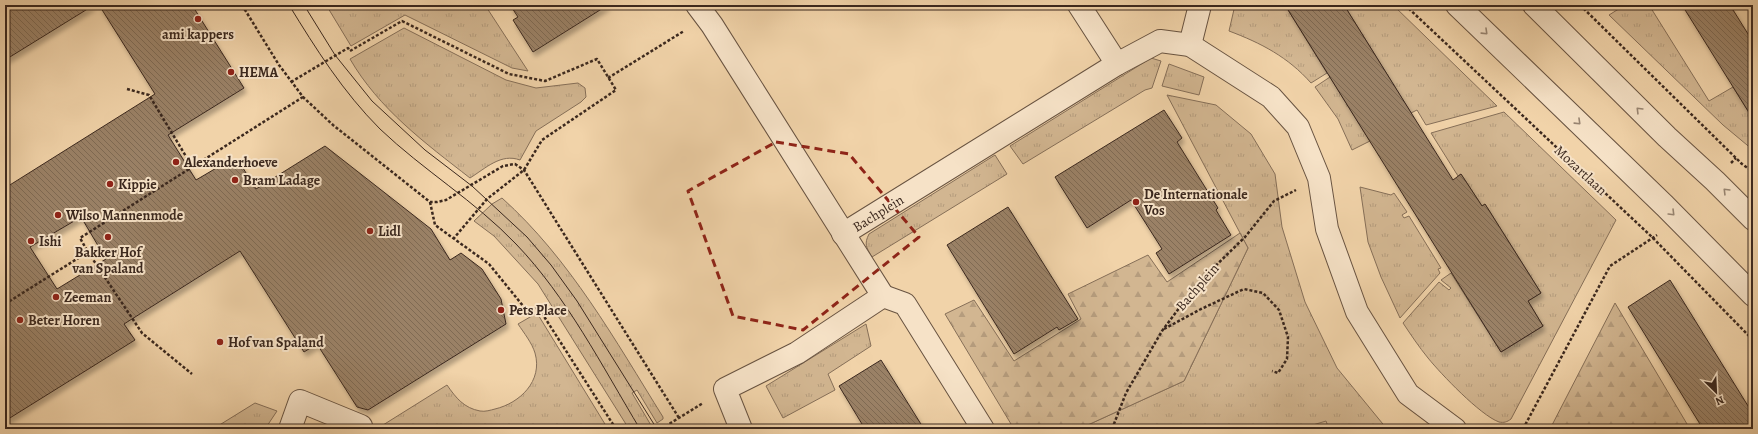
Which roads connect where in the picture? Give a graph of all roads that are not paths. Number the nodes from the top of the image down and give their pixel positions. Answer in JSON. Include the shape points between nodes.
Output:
{"nodes":[{"id":1,"x":1079,"y":5,"type":"edge"},
{"id":2,"x":1200,"y":5,"type":"edge"},
{"id":3,"x":1456,"y":5,"type":"edge"},
{"id":4,"x":1534,"y":5,"type":"edge"},
{"id":5,"x":701,"y":11,"type":"edge"},
{"id":6,"x":1190,"y":45,"type":"junction"},
{"id":7,"x":1117,"y":64,"type":"junction"},
{"id":8,"x":1753,"y":219,"type":"edge"},
{"id":9,"x":843,"y":234,"type":"junction"},
{"id":10,"x":1750,"y":286,"type":"edge"},
{"id":11,"x":883,"y":296,"type":"junction"},
{"id":12,"x":361,"y":426,"type":"dead end"},
{"id":13,"x":290,"y":429,"type":"edge"},
{"id":14,"x":741,"y":429,"type":"edge"},
{"id":15,"x":984,"y":429,"type":"edge"},
{"id":16,"x":1454,"y":429,"type":"edge"}],
"edges":[{"from":1,"to":7,"type":"street"},
{"from":2,"to":6,"type":"street"},
{"from":3,"to":10,"type":"street","one_way":true},
{"from":8,"to":4,"type":"street","one_way":true,"via":[[1715,180],[1667,138]]},
{"from":5,"to":9,"type":"street","name":"Bachplein"},
{"from":6,"to":7,"type":"street","name":"Bachplein","via":[[1160,41]]},
{"from":6,"to":16,"type":"street","name":"Bachplein","via":[[1271,97],[1298,127],[1319,178],[1327,229],[1357,312],[1408,394]]},
{"from":7,"to":9,"type":"street","name":"Bachplein"},
{"from":9,"to":11,"type":"street","name":"Bachplein"},
{"from":11,"to":14,"type":"street","via":[[797,353],[726,389]]},
{"from":11,"to":15,"type":"street","via":[[905,304]]},
{"from":12,"to":13,"type":"street","via":[[300,401]]}]}
